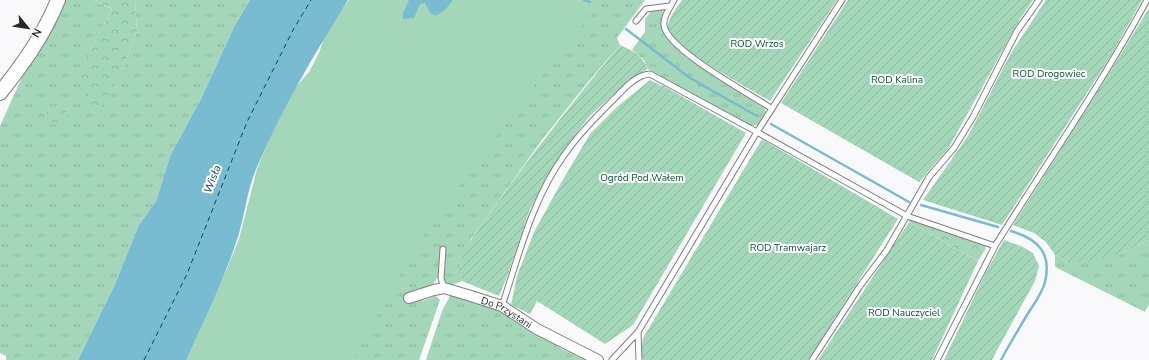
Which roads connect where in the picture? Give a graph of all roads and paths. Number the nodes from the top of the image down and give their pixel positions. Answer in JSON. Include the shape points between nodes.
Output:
{"nodes":[{"id":1,"x":58,"y":0,"type":"edge"},
{"id":2,"x":674,"y":0,"type":"edge"},
{"id":3,"x":842,"y":0,"type":"edge"},
{"id":4,"x":1039,"y":0,"type":"edge"},
{"id":5,"x":1147,"y":0,"type":"edge"},
{"id":6,"x":670,"y":6,"type":"junction"},
{"id":7,"x":636,"y":21,"type":"dead end"},
{"id":8,"x":0,"y":93,"type":"edge"},
{"id":9,"x":771,"y":108,"type":"junction"},
{"id":10,"x":757,"y":132,"type":"junction"},
{"id":11,"x":907,"y":216,"type":"junction"},
{"id":12,"x":995,"y":246,"type":"junction"},
{"id":13,"x":443,"y":249,"type":"dead end"},
{"id":14,"x":444,"y":288,"type":"junction"},
{"id":15,"x":409,"y":298,"type":"dead end"},
{"id":16,"x":502,"y":306,"type":"junction"},
{"id":17,"x":638,"y":332,"type":"junction"},
{"id":18,"x":598,"y":360,"type":"edge"},
{"id":19,"x":612,"y":360,"type":"edge"},
{"id":20,"x":639,"y":360,"type":"edge"},
{"id":21,"x":812,"y":360,"type":"edge"},
{"id":22,"x":937,"y":360,"type":"edge"}],
"edges":[{"from":1,"to":8,"type":"street","via":[[34,47]]},
{"from":2,"to":6,"type":"lane"},
{"from":3,"to":9,"type":"lane"},
{"from":4,"to":11,"type":"lane","via":[[1017,31],[973,117],[954,148],[929,177]]},
{"from":5,"to":12,"type":"lane","via":[[1094,92]]},
{"from":6,"to":7,"type":"lane","via":[[646,9]]},
{"from":6,"to":9,"type":"lane","via":[[664,26],[669,37],[680,49]]},
{"from":9,"to":10,"type":"lane"},
{"from":10,"to":11,"type":"lane"},
{"from":10,"to":16,"type":"lane","via":[[650,74],[643,74],[594,118],[564,155],[532,217]]},
{"from":10,"to":17,"type":"lane"},
{"from":11,"to":12,"type":"lane"},
{"from":11,"to":21,"type":"lane","via":[[887,250]]},
{"from":12,"to":22,"type":"lane"},
{"from":13,"to":14,"type":"lane","via":[[441,278]]},
{"from":14,"to":15,"type":"street"},
{"from":14,"to":16,"type":"street","name":"Do Przystani"},
{"from":16,"to":18,"type":"street","name":"Do Przystani","via":[[537,329]]},
{"from":17,"to":19,"type":"lane"},
{"from":17,"to":20,"type":"lane"}]}
